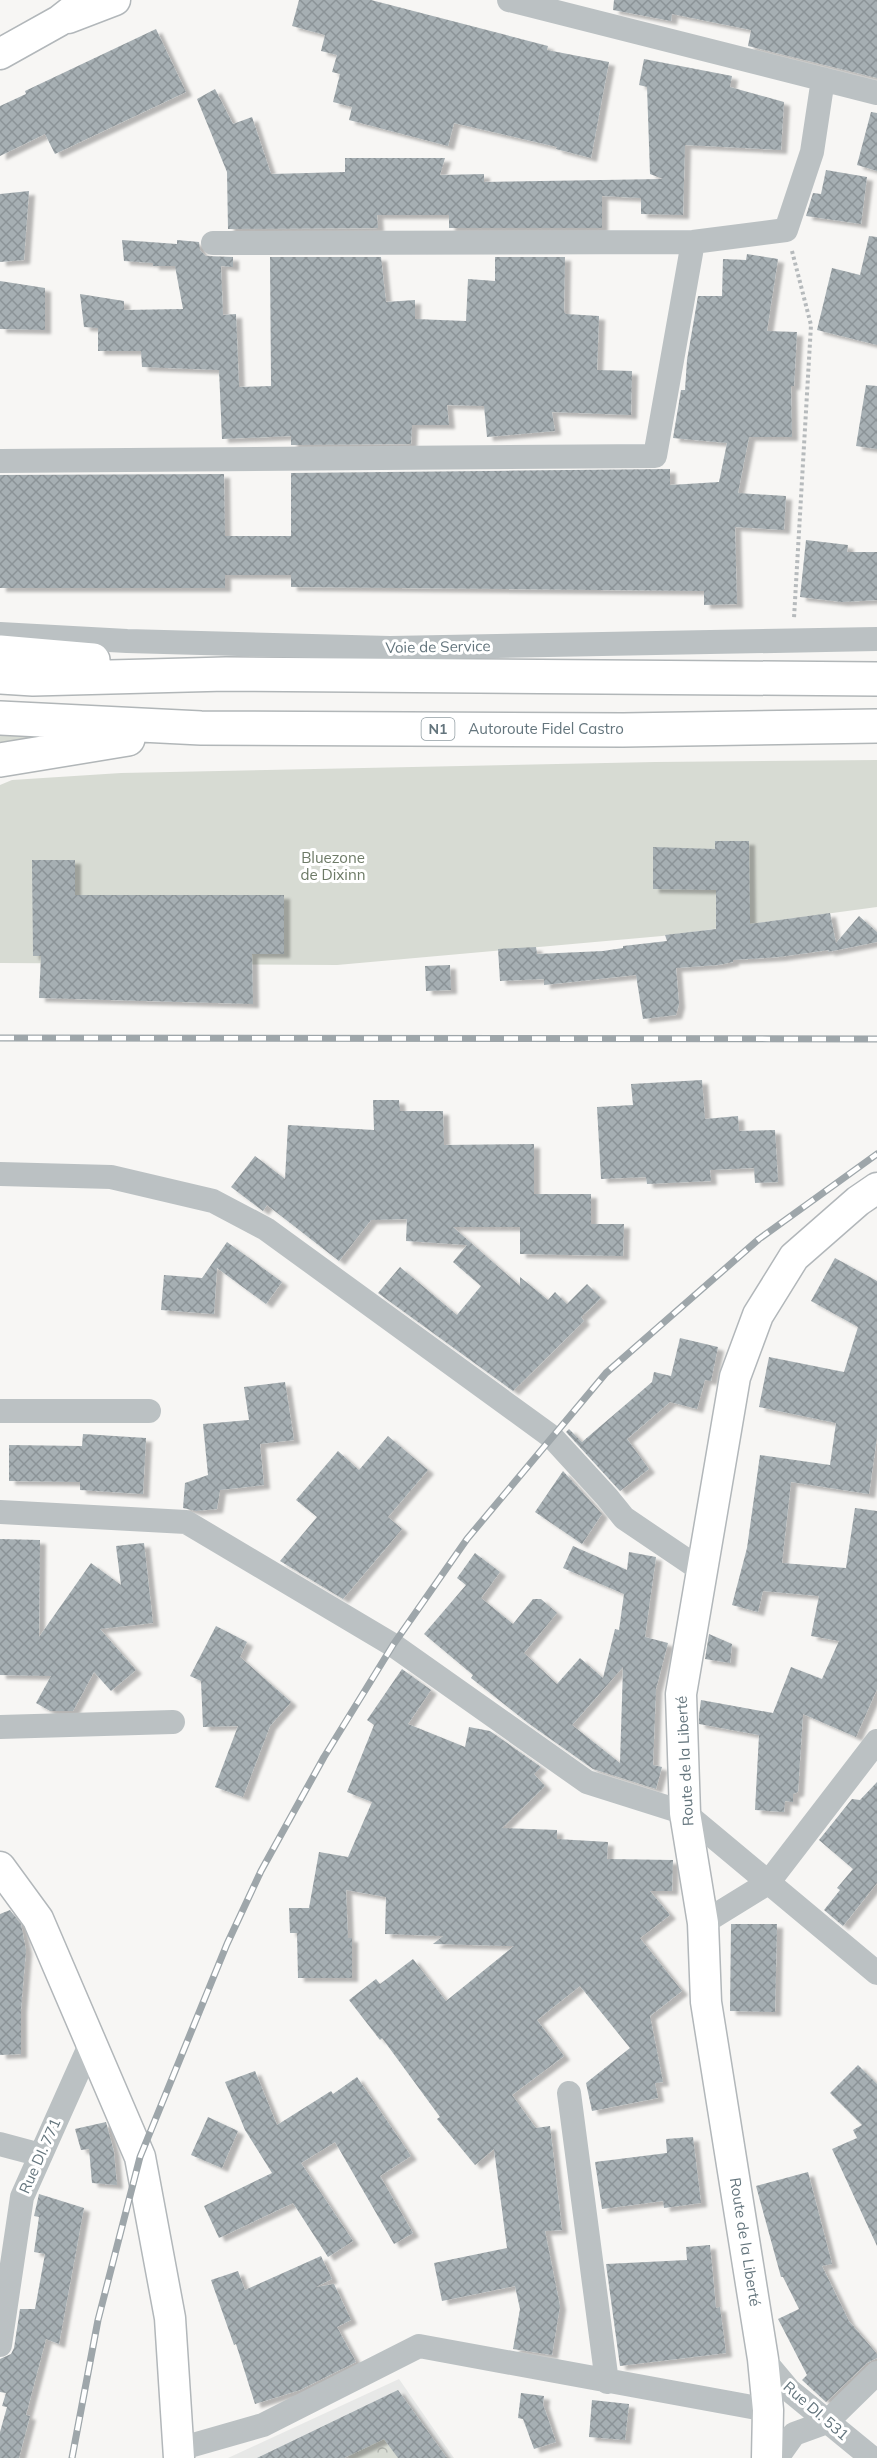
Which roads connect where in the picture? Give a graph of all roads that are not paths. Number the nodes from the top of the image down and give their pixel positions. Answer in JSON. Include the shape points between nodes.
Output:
{"nodes":[{"id":1,"x":86,"y":0,"type":"edge"},
{"id":2,"x":115,"y":0,"type":"edge"},
{"id":3,"x":509,"y":0,"type":"edge"},
{"id":4,"x":63,"y":10,"type":"edge"},
{"id":5,"x":0,"y":54,"type":"edge"},
{"id":6,"x":823,"y":79,"type":"junction"},
{"id":7,"x":877,"y":93,"type":"edge"},
{"id":8,"x":693,"y":242,"type":"junction"},
{"id":9,"x":213,"y":243,"type":"dead end"},
{"id":10,"x":0,"y":461,"type":"edge"},
{"id":11,"x":0,"y":634,"type":"edge"},
{"id":12,"x":877,"y":639,"type":"edge"},
{"id":13,"x":0,"y":652,"type":"edge"},
{"id":14,"x":226,"y":674,"type":"junction"},
{"id":15,"x":0,"y":677,"type":"edge"},
{"id":16,"x":877,"y":679,"type":"edge"},
{"id":17,"x":0,"y":718,"type":"edge"},
{"id":18,"x":877,"y":726,"type":"edge"},
{"id":19,"x":201,"y":729,"type":"junction"},
{"id":20,"x":0,"y":760,"type":"edge"},
{"id":21,"x":0,"y":1174,"type":"edge"},
{"id":22,"x":877,"y":1188,"type":"edge"},
{"id":23,"x":0,"y":1411,"type":"edge"},
{"id":24,"x":149,"y":1411,"type":"dead end"},
{"id":25,"x":0,"y":1512,"type":"edge"},
{"id":26,"x":700,"y":1570,"type":"junction"},
{"id":27,"x":173,"y":1722,"type":"dead end"},
{"id":28,"x":0,"y":1727,"type":"edge"},
{"id":29,"x":877,"y":1741,"type":"edge"},
{"id":30,"x":685,"y":1813,"type":"junction"},
{"id":31,"x":0,"y":1867,"type":"edge"},
{"id":32,"x":768,"y":1883,"type":"junction"},
{"id":33,"x":704,"y":1923,"type":"junction"},
{"id":34,"x":877,"y":1973,"type":"edge"},
{"id":35,"x":90,"y":2045,"type":"junction"},
{"id":36,"x":569,"y":2093,"type":"dead end"},
{"id":37,"x":0,"y":2144,"type":"edge"},
{"id":38,"x":41,"y":2155,"type":"junction"},
{"id":39,"x":0,"y":2345,"type":"edge"},
{"id":40,"x":763,"y":2359,"type":"junction"},
{"id":41,"x":877,"y":2373,"type":"edge"},
{"id":42,"x":607,"y":2382,"type":"junction"},
{"id":43,"x":768,"y":2410,"type":"junction"},
{"id":44,"x":827,"y":2422,"type":"junction"},
{"id":45,"x":179,"y":2454,"type":"edge"},
{"id":46,"x":767,"y":2458,"type":"edge"},
{"id":47,"x":777,"y":2458,"type":"edge"},
{"id":48,"x":872,"y":2458,"type":"edge"}],
"edges":[{"from":1,"to":4,"type":"main road"},
{"from":2,"to":4,"type":"main road"},
{"from":3,"to":6,"type":"street"},
{"from":4,"to":5,"type":"main road"},
{"from":6,"to":7,"type":"street"},
{"from":6,"to":8,"type":"street","via":[[812,152],[786,230]]},
{"from":8,"to":9,"type":"street"},
{"from":8,"to":10,"type":"street","via":[[656,456]]},
{"from":11,"to":12,"type":"street","name":"Voie de Service","via":[[390,648]]},
{"from":13,"to":14,"type":"highway"},
{"from":14,"to":15,"type":"highway"},
{"from":14,"to":16,"type":"highway"},
{"from":17,"to":19,"type":"highway","name":"Autoroute Fidel Castro","number":"N1"},
{"from":18,"to":19,"type":"highway","name":"Autoroute Fidel Castro","number":"N1"},
{"from":19,"to":20,"type":"highway"},
{"from":21,"to":26,"type":"street","via":[[111,1176],[213,1201],[266,1229],[552,1437],[624,1518]]},
{"from":22,"to":26,"type":"main road","name":"Route de la Liberté","via":[[794,1257],[758,1315],[735,1377]]},
{"from":23,"to":24,"type":"street"},
{"from":25,"to":30,"type":"street","via":[[186,1522],[393,1645],[587,1782]]},
{"from":26,"to":30,"type":"main road","name":"Route de la Liberté","via":[[681,1694]]},
{"from":27,"to":28,"type":"street"},
{"from":29,"to":32,"type":"street"},
{"from":30,"to":32,"type":"street"},
{"from":30,"to":33,"type":"main road","name":"Route de la Liberté"},
{"from":31,"to":35,"type":"main road","via":[[38,1919]]},
{"from":32,"to":33,"type":"street"},
{"from":32,"to":34,"type":"street"},
{"from":33,"to":40,"type":"main road","name":"Route de la Liberté","via":[[706,2002]]},
{"from":35,"to":38,"type":"street","name":"Rue DI. 771"},
{"from":35,"to":45,"type":"main road","via":[[141,2157],[170,2318]]},
{"from":36,"to":42,"type":"street"},
{"from":37,"to":38,"type":"street"},
{"from":38,"to":39,"type":"street","name":"Rue DI. 771","via":[[22,2197]]},
{"from":40,"to":43,"type":"main road","name":"Route de la Liberté"},
{"from":40,"to":44,"type":"street","name":"Rue DI. 531","via":[[789,2390]]},
{"from":41,"to":44,"type":"street"},
{"from":42,"to":43,"type":"street"},
{"from":42,"to":45,"type":"street","via":[[419,2346],[263,2425]]},
{"from":43,"to":46,"type":"main road","name":"Route de la Liberté"},
{"from":44,"to":47,"type":"street","via":[[794,2434]]},
{"from":44,"to":48,"type":"street","name":"Rue DI. 531"}]}
